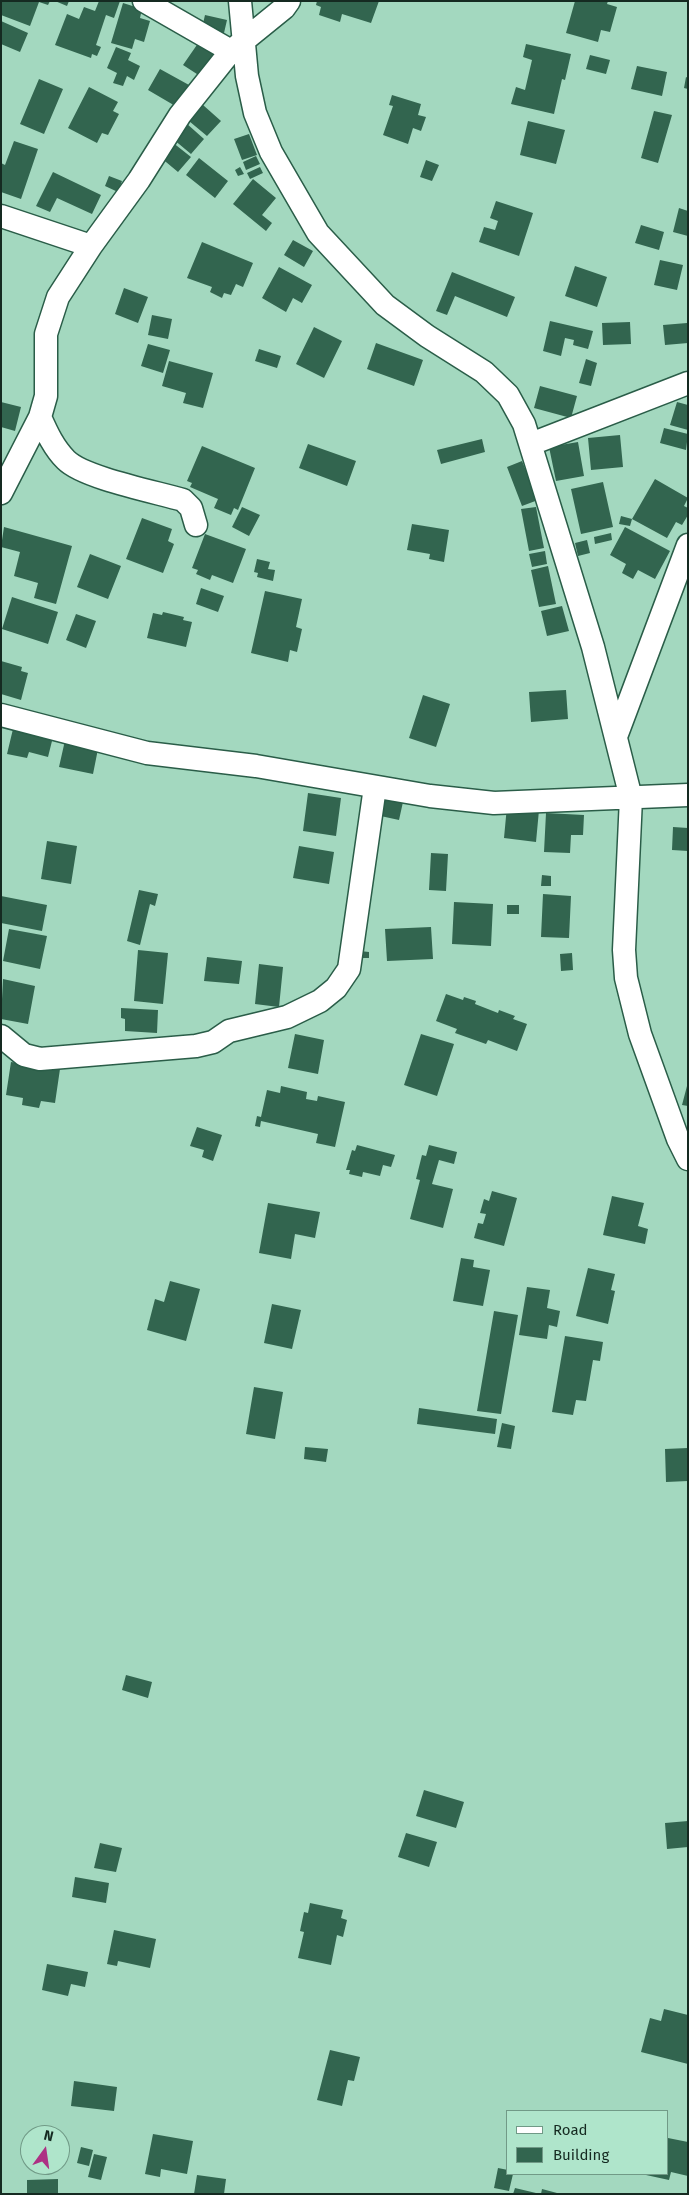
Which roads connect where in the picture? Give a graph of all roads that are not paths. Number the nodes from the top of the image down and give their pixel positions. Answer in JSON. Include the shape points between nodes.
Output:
{"nodes":[{"id":1,"x":144,"y":1,"type":"edge"},
{"id":2,"x":240,"y":1,"type":"edge"},
{"id":3,"x":289,"y":1,"type":"edge"},
{"id":4,"x":238,"y":45,"type":"junction"},
{"id":5,"x":1,"y":216,"type":"edge"},
{"id":6,"x":91,"y":246,"type":"junction"},
{"id":7,"x":688,"y":383,"type":"edge"},
{"id":8,"x":40,"y":417,"type":"junction"},
{"id":9,"x":531,"y":444,"type":"junction"},
{"id":10,"x":1,"y":492,"type":"edge"},
{"id":11,"x":196,"y":525,"type":"dead end"},
{"id":12,"x":688,"y":545,"type":"edge"},
{"id":13,"x":1,"y":715,"type":"edge"},
{"id":14,"x":617,"y":734,"type":"junction"},
{"id":15,"x":375,"y":788,"type":"junction"},
{"id":16,"x":688,"y":795,"type":"edge"},
{"id":17,"x":631,"y":798,"type":"junction"},
{"id":18,"x":1,"y":1036,"type":"edge"},
{"id":19,"x":688,"y":1159,"type":"edge"}],
"edges":[{"from":1,"to":4,"type":"street"},
{"from":2,"to":4,"type":"street"},
{"from":3,"to":4,"type":"street"},
{"from":4,"to":6,"type":"street","via":[[180,115],[139,180]]},
{"from":4,"to":9,"type":"street","via":[[255,113],[271,152],[318,233],[385,305],[484,372],[508,395]]},
{"from":5,"to":6,"type":"street"},
{"from":6,"to":8,"type":"street","via":[[58,298],[46,334],[46,396]]},
{"from":7,"to":9,"type":"street"},
{"from":8,"to":10,"type":"street"},
{"from":8,"to":11,"type":"street","via":[[51,441],[67,461],[86,473],[184,500],[192,508]]},
{"from":9,"to":14,"type":"street"},
{"from":12,"to":14,"type":"street"},
{"from":13,"to":15,"type":"street","via":[[147,753],[256,766]]},
{"from":14,"to":17,"type":"street"},
{"from":15,"to":17,"type":"street","via":[[494,803]]},
{"from":15,"to":18,"type":"street","via":[[349,969],[336,988],[320,1001],[288,1017],[229,1031],[213,1042],[196,1046],[40,1059],[24,1055]]},
{"from":16,"to":17,"type":"street"},
{"from":17,"to":19,"type":"street","via":[[624,950],[626,978],[640,1034]]}]}
